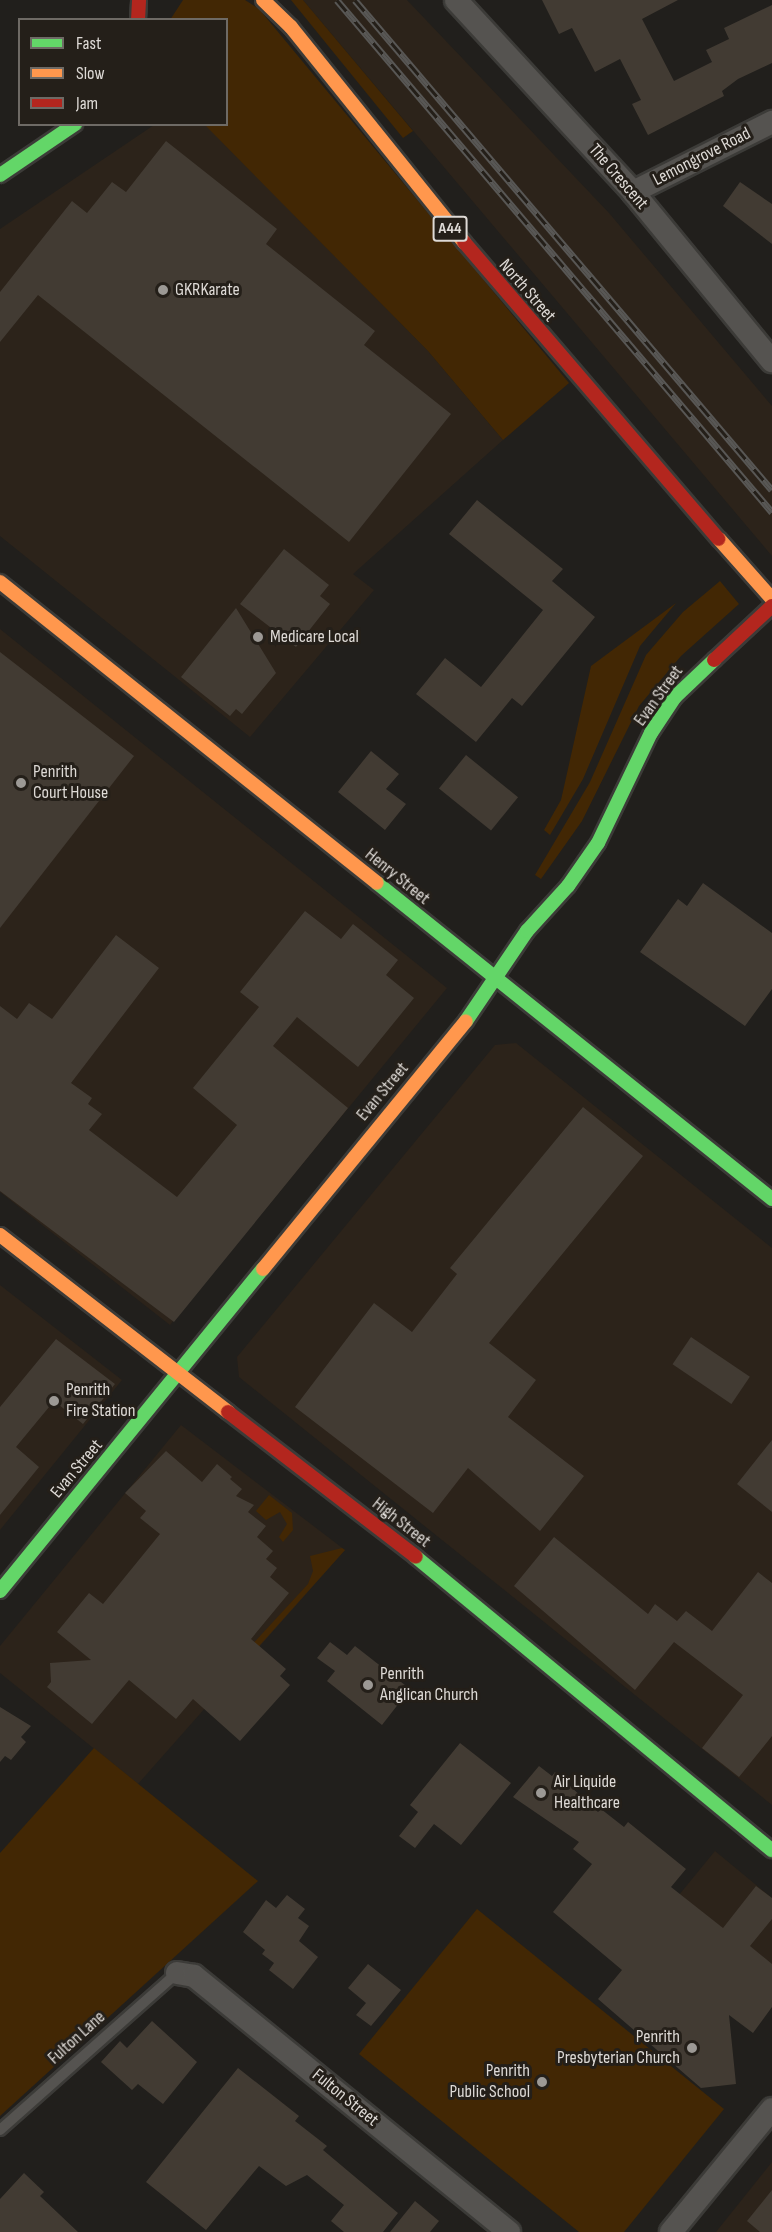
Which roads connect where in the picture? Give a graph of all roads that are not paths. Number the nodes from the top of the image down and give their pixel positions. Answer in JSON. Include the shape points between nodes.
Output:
{"nodes":[{"id":1,"x":139,"y":0,"type":"edge"},
{"id":2,"x":263,"y":0,"type":"edge"},
{"id":3,"x":456,"y":0,"type":"edge"},
{"id":4,"x":138,"y":18,"type":"edge"},
{"id":5,"x":772,"y":122,"type":"edge"},
{"id":6,"x":72,"y":126,"type":"edge"},
{"id":7,"x":0,"y":175,"type":"edge"},
{"id":8,"x":633,"y":192,"type":"junction"},
{"id":9,"x":772,"y":361,"type":"edge"},
{"id":10,"x":0,"y":582,"type":"edge"},
{"id":11,"x":772,"y":599,"type":"edge"},
{"id":12,"x":772,"y":606,"type":"edge"},
{"id":13,"x":495,"y":979,"type":"junction"},
{"id":14,"x":772,"y":1199,"type":"edge"},
{"id":15,"x":0,"y":1235,"type":"edge"},
{"id":16,"x":179,"y":1374,"type":"junction"},
{"id":17,"x":0,"y":1591,"type":"edge"},
{"id":18,"x":772,"y":1850,"type":"edge"},
{"id":19,"x":177,"y":1973,"type":"joint"},
{"id":20,"x":772,"y":2109,"type":"edge"},
{"id":21,"x":0,"y":2130,"type":"edge"},
{"id":22,"x":509,"y":2232,"type":"edge"},
{"id":23,"x":671,"y":2232,"type":"edge"}],
"edges":[{"from":1,"to":4,"type":"main road"},
{"from":2,"to":11,"type":"main road","name":"North Street","number":"A44","via":[[291,27],[506,295]]},
{"from":3,"to":8,"type":"street","name":"The Crescent"},
{"from":5,"to":8,"type":"street","name":"Lemongrove Road"},
{"from":6,"to":7,"type":"main road"},
{"from":8,"to":9,"type":"street","name":"The Crescent"},
{"from":10,"to":13,"type":"main road","name":"Henry Street"},
{"from":12,"to":13,"type":"main road","name":"Evan Street","via":[[675,697],[651,733],[594,849]]},
{"from":13,"to":14,"type":"main road","name":"Henry Street"},
{"from":13,"to":16,"type":"main road","name":"Evan Street","via":[[473,1012]]},
{"from":15,"to":16,"type":"main road","name":"High Street"},
{"from":16,"to":17,"type":"main road","name":"Evan Street"},
{"from":16,"to":18,"type":"main road","name":"High Street","via":[[428,1567]]},
{"from":19,"to":21,"type":"lane","name":"Fulton Lane"},
{"from":19,"to":22,"type":"street","name":"Fulton Street","via":[[194,1976]]},
{"from":20,"to":23,"type":"street"}]}
